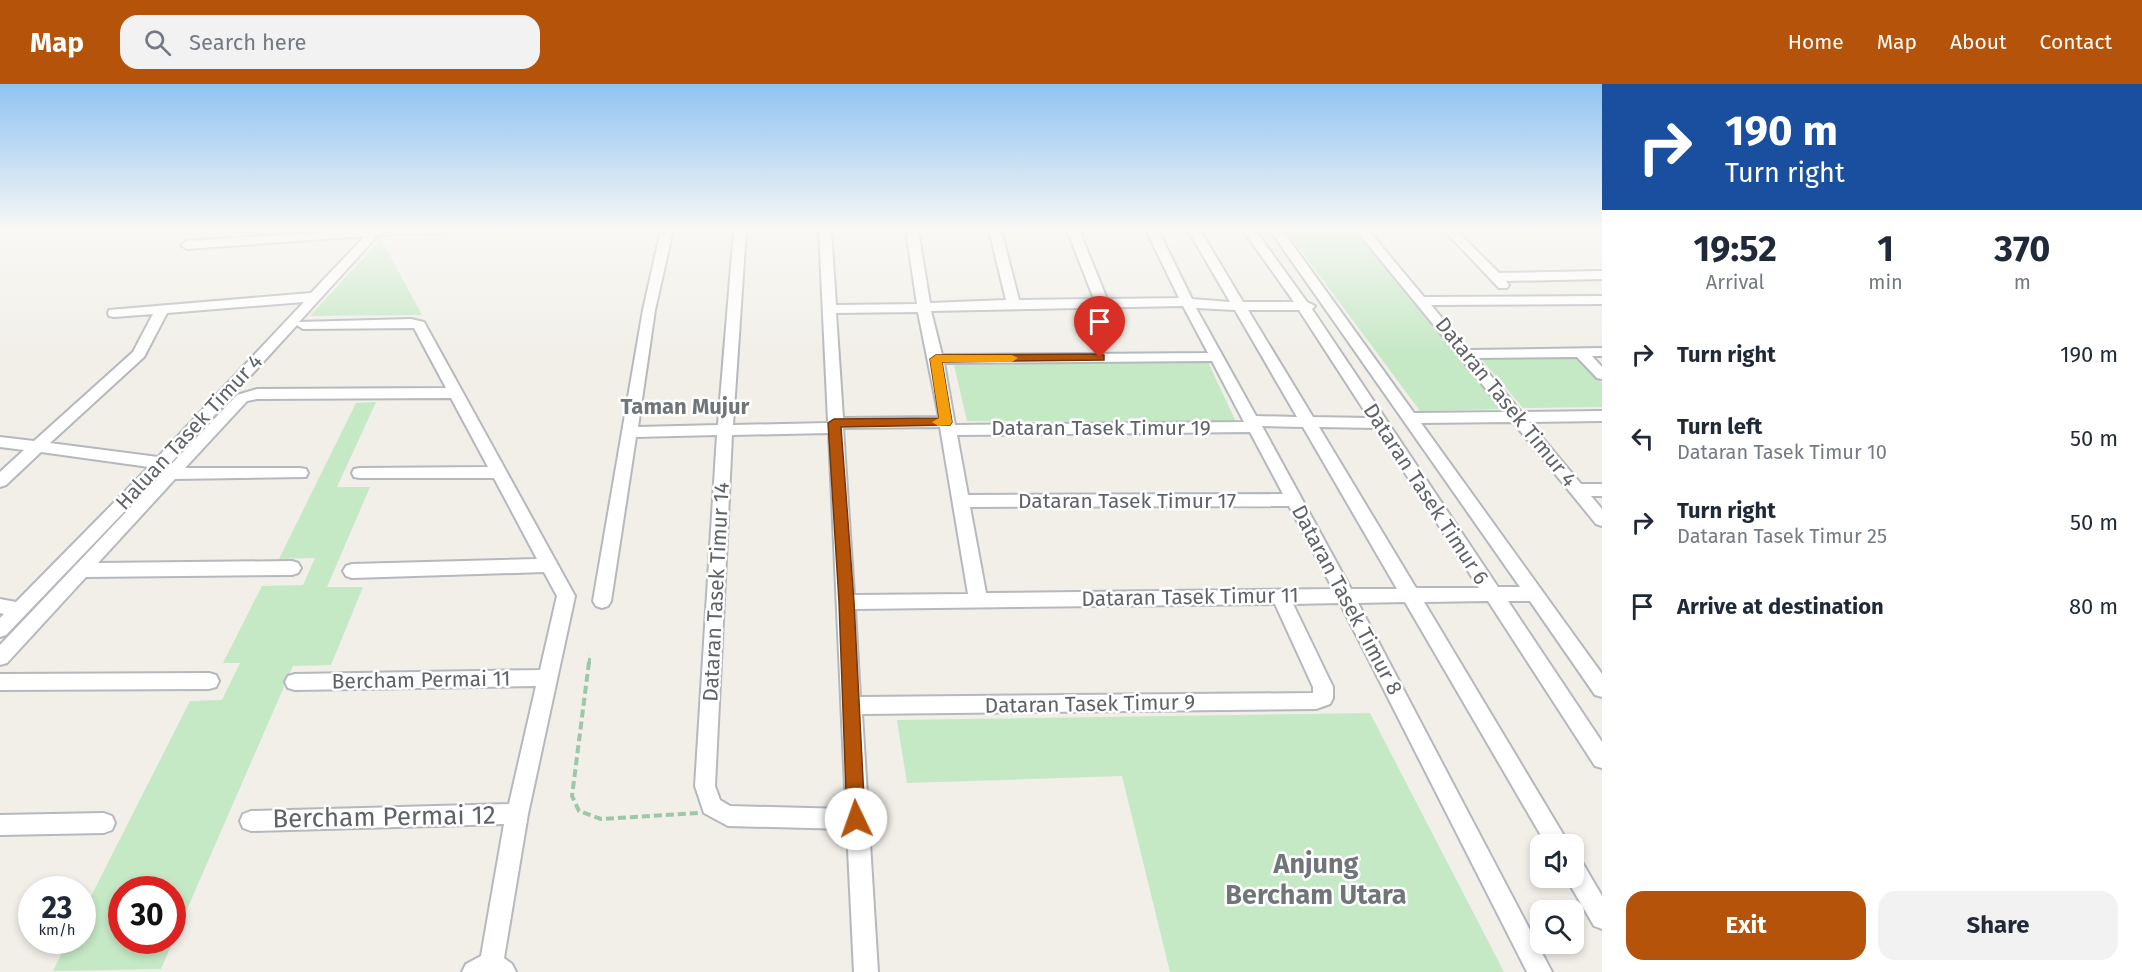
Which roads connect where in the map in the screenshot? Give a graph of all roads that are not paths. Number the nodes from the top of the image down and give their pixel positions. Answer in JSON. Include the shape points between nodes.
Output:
{"nodes":[{"id":1,"x":339,"y":271,"type":"edge"},
{"id":2,"x":658,"y":271,"type":"edge"},
{"id":3,"x":737,"y":271,"type":"edge"},
{"id":4,"x":827,"y":271,"type":"edge"},
{"id":5,"x":918,"y":271,"type":"edge"},
{"id":6,"x":1005,"y":271,"type":"edge"},
{"id":7,"x":1089,"y":271,"type":"edge"},
{"id":8,"x":1172,"y":271,"type":"edge"},
{"id":9,"x":1219,"y":271,"type":"edge"},
{"id":10,"x":1278,"y":271,"type":"edge"},
{"id":11,"x":1306,"y":271,"type":"edge"},
{"id":12,"x":1398,"y":271,"type":"edge"},
{"id":13,"x":1491,"y":271,"type":"edge"},
{"id":14,"x":1602,"y":275,"type":"edge"},
{"id":15,"x":1496,"y":277,"type":"junction"},
{"id":16,"x":315,"y":297,"type":"junction"},
{"id":17,"x":1602,"y":300,"type":"edge"},
{"id":18,"x":1423,"y":301,"type":"junction"},
{"id":19,"x":1517,"y":301,"type":"junction"},
{"id":20,"x":1187,"y":302,"type":"junction"},
{"id":21,"x":1013,"y":303,"type":"junction"},
{"id":22,"x":1102,"y":303,"type":"junction"},
{"id":23,"x":1239,"y":306,"type":"junction"},
{"id":24,"x":1303,"y":306,"type":"junction"},
{"id":25,"x":1331,"y":306,"type":"junction"},
{"id":26,"x":924,"y":308,"type":"junction"},
{"id":27,"x":162,"y":309,"type":"junction"},
{"id":28,"x":828,"y":309,"type":"junction"},
{"id":29,"x":114,"y":313,"type":"dead end"},
{"id":30,"x":303,"y":325,"type":"dead end"},
{"id":31,"x":1580,"y":352,"type":"junction"},
{"id":32,"x":1602,"y":352,"type":"edge"},
{"id":33,"x":1466,"y":354,"type":"junction"},
{"id":34,"x":1218,"y":357,"type":"junction"},
{"id":35,"x":936,"y":359,"type":"junction"},
{"id":36,"x":1602,"y":375,"type":"edge"},
{"id":37,"x":457,"y":393,"type":"junction"},
{"id":38,"x":1602,"y":416,"type":"edge"},
{"id":39,"x":1518,"y":417,"type":"junction"},
{"id":40,"x":1412,"y":418,"type":"junction"},
{"id":41,"x":1307,"y":422,"type":"junction"},
{"id":42,"x":1379,"y":423,"type":"junction"},
{"id":43,"x":1254,"y":424,"type":"junction"},
{"id":44,"x":834,"y":426,"type":"junction"},
{"id":45,"x":946,"y":426,"type":"junction"},
{"id":46,"x":725,"y":430,"type":"junction"},
{"id":47,"x":628,"y":432,"type":"junction"},
{"id":48,"x":0,"y":442,"type":"edge"},
{"id":49,"x":37,"y":447,"type":"junction"},
{"id":50,"x":166,"y":469,"type":"junction"},
{"id":51,"x":360,"y":472,"type":"dead end"},
{"id":52,"x":500,"y":472,"type":"junction"},
{"id":53,"x":300,"y":473,"type":"dead end"},
{"id":54,"x":0,"y":481,"type":"edge"},
{"id":55,"x":1577,"y":490,"type":"junction"},
{"id":56,"x":1602,"y":490,"type":"edge"},
{"id":57,"x":1295,"y":500,"type":"junction"},
{"id":58,"x":960,"y":501,"type":"junction"},
{"id":59,"x":1602,"y":520,"type":"edge"},
{"id":60,"x":550,"y":565,"type":"junction"},
{"id":61,"x":292,"y":568,"type":"dead end"},
{"id":62,"x":81,"y":570,"type":"junction"},
{"id":63,"x":352,"y":572,"type":"dead end"},
{"id":64,"x":1491,"y":593,"type":"junction"},
{"id":65,"x":1409,"y":594,"type":"junction"},
{"id":66,"x":1533,"y":594,"type":"junction"},
{"id":67,"x":1345,"y":595,"type":"junction"},
{"id":68,"x":1280,"y":596,"type":"junction"},
{"id":69,"x":978,"y":600,"type":"junction"},
{"id":70,"x":602,"y":601,"type":"dead end"},
{"id":71,"x":846,"y":602,"type":"junction"},
{"id":72,"x":0,"y":606,"type":"edge"},
{"id":73,"x":19,"y":610,"type":"junction"},
{"id":74,"x":0,"y":630,"type":"edge"},
{"id":75,"x":0,"y":657,"type":"edge"},
{"id":76,"x":547,"y":678,"type":"junction"},
{"id":77,"x":209,"y":681,"type":"dead end"},
{"id":78,"x":0,"y":682,"type":"edge"},
{"id":79,"x":295,"y":682,"type":"dead end"},
{"id":80,"x":1602,"y":689,"type":"edge"},
{"id":81,"x":851,"y":706,"type":"junction"},
{"id":82,"x":1602,"y":759,"type":"edge"},
{"id":83,"x":517,"y":814,"type":"junction"},
{"id":84,"x":856,"y":819,"type":"junction"},
{"id":85,"x":251,"y":821,"type":"dead end"},
{"id":86,"x":104,"y":823,"type":"dead end"},
{"id":87,"x":0,"y":825,"type":"edge"},
{"id":88,"x":1552,"y":834,"type":"edge"},
{"id":89,"x":1584,"y":887,"type":"edge"},
{"id":90,"x":1602,"y":918,"type":"edge"},
{"id":91,"x":490,"y":970,"type":"edge"},
{"id":92,"x":866,"y":972,"type":"edge"},
{"id":93,"x":1540,"y":972,"type":"edge"}],
"edges":[{"from":1,"to":16,"type":"street","name":"Haluan Tasek Timur 4"},
{"from":2,"to":47,"type":"street"},
{"from":3,"to":46,"type":"street","name":"Dataran Tasek Timur 14"},
{"from":4,"to":28,"type":"street"},
{"from":5,"to":26,"type":"street"},
{"from":6,"to":21,"type":"street"},
{"from":7,"to":22,"type":"street"},
{"from":8,"to":20,"type":"street","name":"Dataran Tasek Timur 8"},
{"from":9,"to":23,"type":"street"},
{"from":10,"to":24,"type":"street","name":"Dataran Tasek Timur 6"},
{"from":11,"to":25,"type":"street","name":"Dataran Tasek Timur 6"},
{"from":12,"to":18,"type":"street","name":"Dataran Tasek Timur 4"},
{"from":13,"to":15,"type":"street"},
{"from":14,"to":15,"type":"street"},
{"from":15,"to":19,"type":"street"},
{"from":16,"to":27,"type":"street"},
{"from":16,"to":50,"type":"street","name":"Haluan Tasek Timur 4"},
{"from":17,"to":19,"type":"street"},
{"from":18,"to":19,"type":"street"},
{"from":18,"to":33,"type":"street","name":"Dataran Tasek Timur 4"},
{"from":20,"to":22,"type":"street"},
{"from":20,"to":23,"type":"street"},
{"from":20,"to":34,"type":"street","name":"Dataran Tasek Timur 8"},
{"from":21,"to":22,"type":"street"},
{"from":21,"to":26,"type":"street"},
{"from":23,"to":24,"type":"street"},
{"from":23,"to":41,"type":"street"},
{"from":24,"to":25,"type":"street"},
{"from":24,"to":42,"type":"street","name":"Dataran Tasek Timur 6"},
{"from":25,"to":40,"type":"street","name":"Dataran Tasek Timur 6"},
{"from":26,"to":28,"type":"street"},
{"from":26,"to":35,"type":"street"},
{"from":27,"to":29,"type":"street"},
{"from":27,"to":49,"type":"street","via":[[139,354]]},
{"from":28,"to":44,"type":"street"},
{"from":30,"to":37,"type":"street","via":[[417,324]]},
{"from":31,"to":32,"type":"street"},
{"from":31,"to":33,"type":"street"},
{"from":31,"to":36,"type":"street"},
{"from":33,"to":39,"type":"street","name":"Dataran Tasek Timur 4"},
{"from":34,"to":35,"type":"street"},
{"from":34,"to":43,"type":"street","name":"Dataran Tasek Timur 8"},
{"from":35,"to":45,"type":"street"},
{"from":37,"to":50,"type":"street","via":[[252,394],[238,401]]},
{"from":37,"to":52,"type":"street"},
{"from":38,"to":39,"type":"street"},
{"from":39,"to":40,"type":"street"},
{"from":39,"to":55,"type":"street","name":"Dataran Tasek Timur 4"},
{"from":40,"to":66,"type":"street","name":"Dataran Tasek Timur 6"},
{"from":41,"to":42,"type":"street","name":"Dataran Tasek Timur 19"},
{"from":41,"to":43,"type":"street","name":"Dataran Tasek Timur 19"},
{"from":41,"to":65,"type":"street"},
{"from":42,"to":64,"type":"street","name":"Dataran Tasek Timur 6"},
{"from":43,"to":45,"type":"street","name":"Dataran Tasek Timur 19"},
{"from":43,"to":57,"type":"street","name":"Dataran Tasek Timur 8"},
{"from":44,"to":45,"type":"street","name":"Dataran Tasek Timur 19"},
{"from":44,"to":46,"type":"street","name":"Dataran Tasek Timur 19"},
{"from":44,"to":71,"type":"street"},
{"from":45,"to":58,"type":"street"},
{"from":46,"to":47,"type":"street","name":"Dataran Tasek Timur 19"},
{"from":46,"to":84,"type":"street","name":"Dataran Tasek Timur 14","via":[[705,786],[711,806],[736,818]]},
{"from":47,"to":70,"type":"street"},
{"from":48,"to":49,"type":"street"},
{"from":49,"to":50,"type":"street"},
{"from":49,"to":54,"type":"street"},
{"from":50,"to":53,"type":"street"},
{"from":50,"to":62,"type":"street"},
{"from":50,"to":73,"type":"street","name":"Haluan Tasek Timur 4"},
{"from":51,"to":52,"type":"street"},
{"from":52,"to":60,"type":"street"},
{"from":55,"to":56,"type":"street"},
{"from":55,"to":59,"type":"street","name":"Dataran Tasek Timur 4"},
{"from":57,"to":58,"type":"street","name":"Dataran Tasek Timur 17"},
{"from":57,"to":67,"type":"street","name":"Dataran Tasek Timur 8"},
{"from":58,"to":69,"type":"street"},
{"from":60,"to":63,"type":"street"},
{"from":60,"to":76,"type":"street","via":[[566,596]]},
{"from":61,"to":62,"type":"street"},
{"from":62,"to":75,"type":"street"},
{"from":64,"to":65,"type":"street","name":"Dataran Tasek Timur 11"},
{"from":64,"to":66,"type":"street","name":"Dataran Tasek Timur 11"},
{"from":64,"to":82,"type":"street","name":"Dataran Tasek Timur 6"},
{"from":65,"to":67,"type":"street","name":"Dataran Tasek Timur 11"},
{"from":65,"to":88,"type":"street"},
{"from":66,"to":80,"type":"street","name":"Dataran Tasek Timur 6"},
{"from":67,"to":68,"type":"street","name":"Dataran Tasek Timur 11"},
{"from":67,"to":93,"type":"street","name":"Dataran Tasek Timur 8"},
{"from":68,"to":69,"type":"street","name":"Dataran Tasek Timur 11"},
{"from":68,"to":81,"type":"street","name":"Dataran Tasek Timur 9","via":[[1325,693],[1317,701]]},
{"from":69,"to":71,"type":"street","name":"Dataran Tasek Timur 11"},
{"from":71,"to":81,"type":"street"},
{"from":72,"to":73,"type":"street"},
{"from":73,"to":74,"type":"street","name":"Haluan Tasek Timur 4"},
{"from":76,"to":79,"type":"street","name":"Bercham Permai 11"},
{"from":76,"to":83,"type":"street"},
{"from":77,"to":78,"type":"street"},
{"from":81,"to":84,"type":"street"},
{"from":83,"to":85,"type":"street","name":"Bercham Permai 12"},
{"from":83,"to":91,"type":"street"},
{"from":84,"to":92,"type":"street"},
{"from":86,"to":87,"type":"street"},
{"from":89,"to":90,"type":"street"}]}
